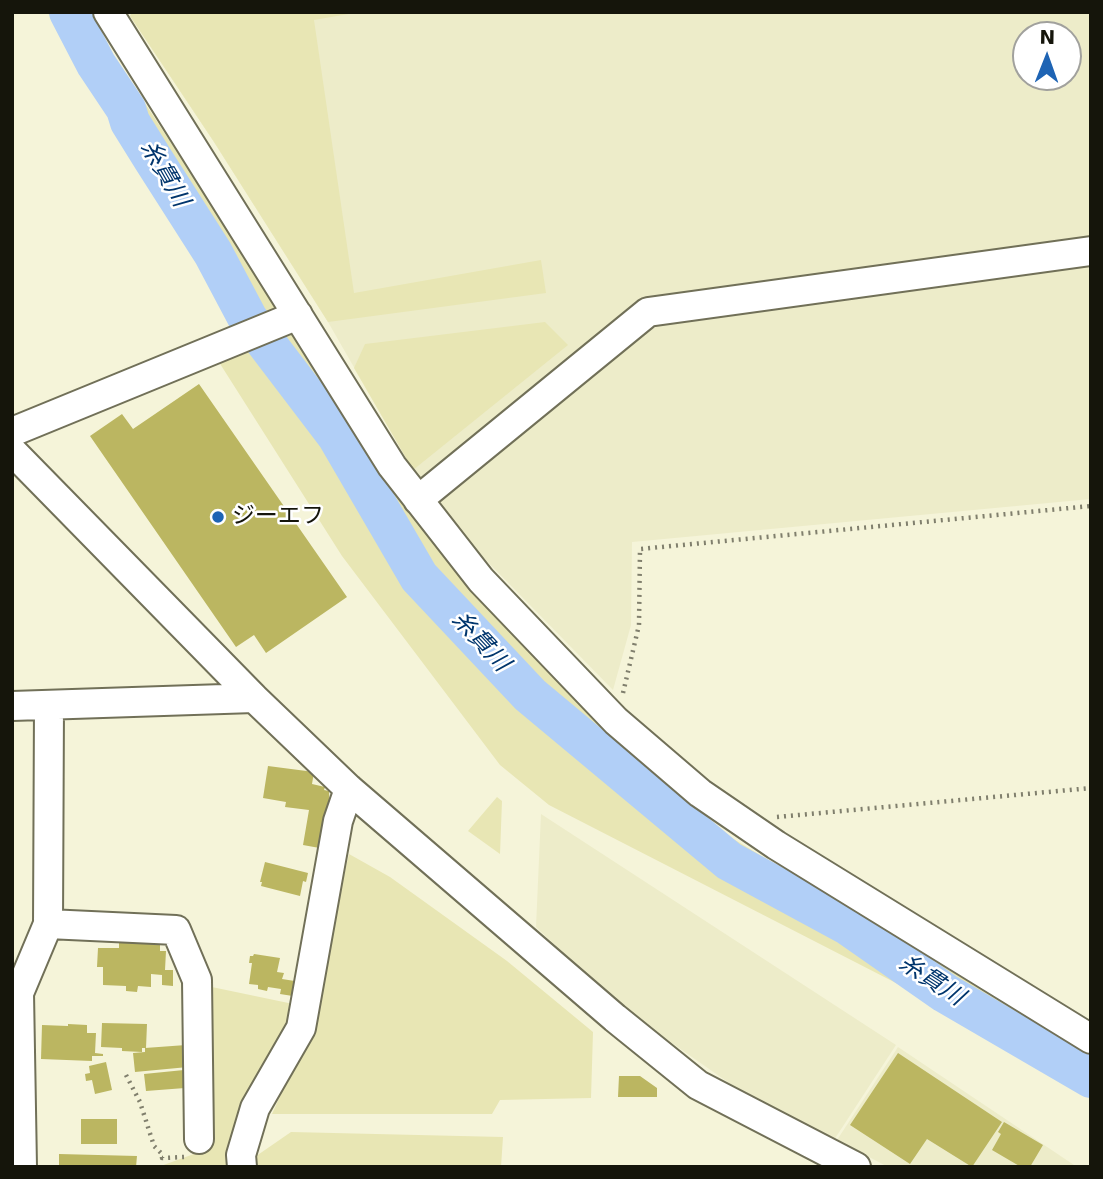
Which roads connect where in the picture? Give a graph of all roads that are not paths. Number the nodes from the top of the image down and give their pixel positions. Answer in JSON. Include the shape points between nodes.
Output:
{"nodes":[{"id":1,"x":107,"y":12,"type":"edge"},
{"id":2,"x":1091,"y":251,"type":"edge"},
{"id":3,"x":286,"y":320,"type":"junction"},
{"id":4,"x":12,"y":432,"type":"edge"},
{"id":5,"x":12,"y":451,"type":"edge"},
{"id":6,"x":418,"y":500,"type":"junction"},
{"id":7,"x":254,"y":698,"type":"junction"},
{"id":8,"x":12,"y":706,"type":"edge"},
{"id":9,"x":49,"y":706,"type":"junction"},
{"id":10,"x":349,"y":789,"type":"junction"},
{"id":11,"x":48,"y":923,"type":"junction"},
{"id":12,"x":16,"y":993,"type":"edge"},
{"id":13,"x":1091,"y":1039,"type":"edge"},
{"id":14,"x":194,"y":1148,"type":"road end"},
{"id":15,"x":22,"y":1167,"type":"edge"},
{"id":16,"x":242,"y":1167,"type":"edge"},
{"id":17,"x":856,"y":1167,"type":"edge"}],
"edges":[{"from":1,"to":3,"type":"street"},
{"from":2,"to":6,"type":"street","via":[[648,312]]},
{"from":3,"to":4,"type":"street"},
{"from":3,"to":6,"type":"street"},
{"from":5,"to":7,"type":"street"},
{"from":6,"to":13,"type":"street","via":[[481,580],[666,766],[737,820]]},
{"from":7,"to":9,"type":"street"},
{"from":7,"to":10,"type":"street"},
{"from":8,"to":9,"type":"street"},
{"from":9,"to":11,"type":"street"},
{"from":10,"to":16,"type":"street","via":[[338,821],[301,1028],[255,1108],[241,1155]]},
{"from":10,"to":17,"type":"street","via":[[698,1085]]},
{"from":11,"to":12,"type":"street"},
{"from":11,"to":14,"type":"street","via":[[176,930],[197,980]]},
{"from":12,"to":15,"type":"street"}]}
